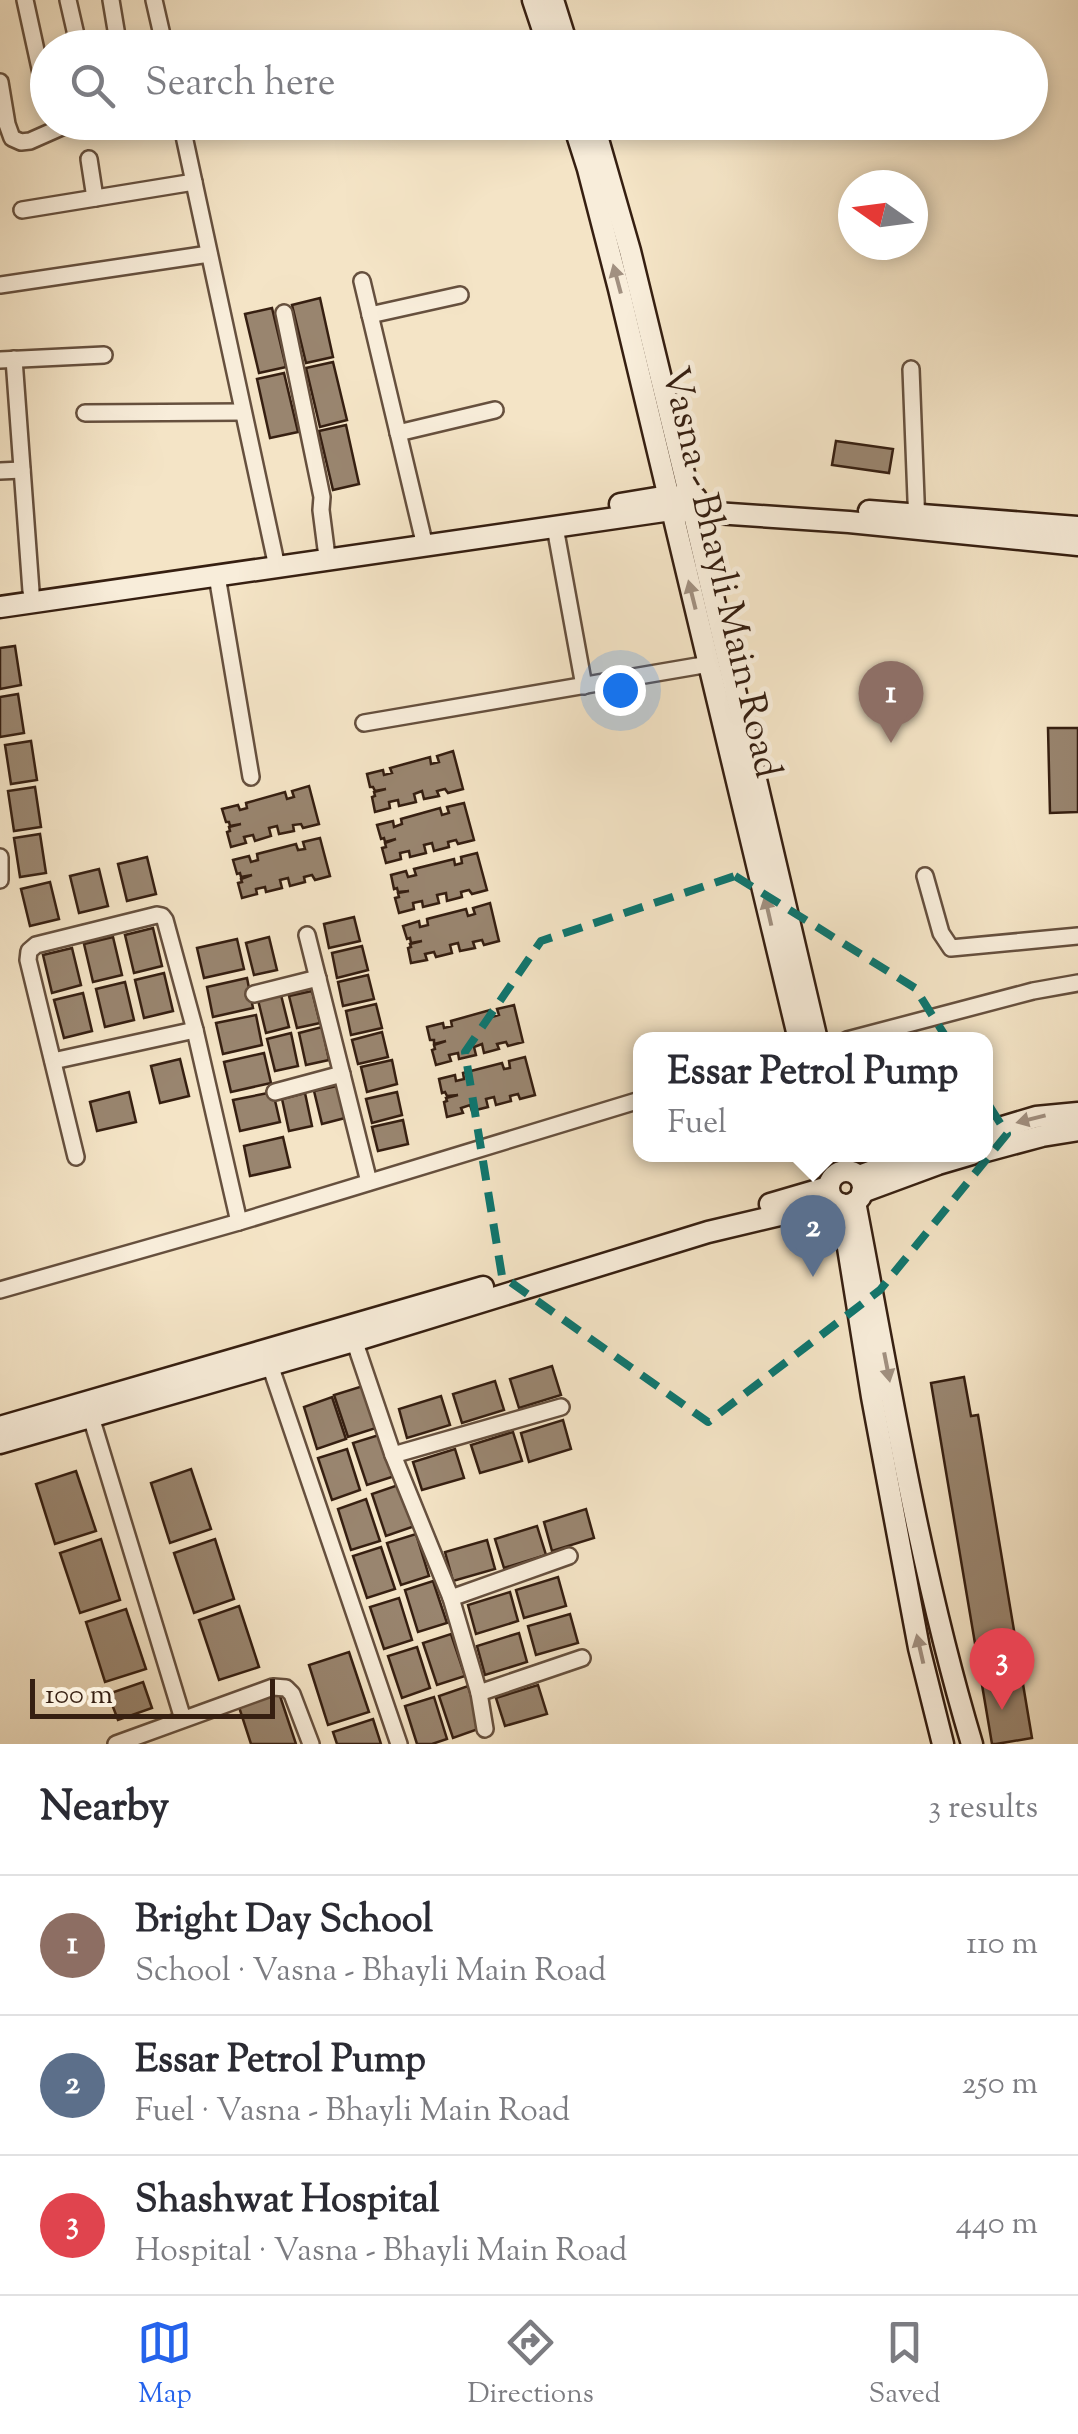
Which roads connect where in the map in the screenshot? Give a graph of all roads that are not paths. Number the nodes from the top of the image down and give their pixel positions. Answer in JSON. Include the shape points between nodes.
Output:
{"nodes":[{"id":1,"x":25,"y":0,"type":"edge"},
{"id":2,"x":68,"y":0,"type":"edge"},
{"id":3,"x":111,"y":0,"type":"edge"},
{"id":4,"x":154,"y":0,"type":"edge"},
{"id":5,"x":532,"y":0,"type":"edge"},
{"id":6,"x":553,"y":0,"type":"edge"},
{"id":7,"x":32,"y":30,"type":"edge"},
{"id":8,"x":74,"y":30,"type":"edge"},
{"id":9,"x":116,"y":30,"type":"edge"},
{"id":10,"x":161,"y":30,"type":"edge"},
{"id":11,"x":542,"y":30,"type":"edge"},
{"id":12,"x":562,"y":30,"type":"edge"},
{"id":13,"x":0,"y":82,"type":"edge"},
{"id":14,"x":32,"y":140,"type":"edge"},
{"id":15,"x":185,"y":140,"type":"edge"},
{"id":16,"x":579,"y":140,"type":"edge"},
{"id":17,"x":598,"y":140,"type":"edge"},
{"id":18,"x":89,"y":159,"type":"dead end"},
{"id":19,"x":194,"y":182,"type":"junction"},
{"id":20,"x":95,"y":198,"type":"junction"},
{"id":21,"x":22,"y":210,"type":"dead end"},
{"id":22,"x":210,"y":254,"type":"junction"},
{"id":23,"x":362,"y":282,"type":"dead end"},
{"id":24,"x":0,"y":286,"type":"edge"},
{"id":25,"x":460,"y":295,"type":"dead end"},
{"id":26,"x":284,"y":313,"type":"dead end"},
{"id":27,"x":370,"y":315,"type":"junction"},
{"id":28,"x":104,"y":355,"type":"dead end"},
{"id":29,"x":7,"y":359,"type":"edge"},
{"id":30,"x":911,"y":369,"type":"dead end"},
{"id":31,"x":495,"y":410,"type":"dead end"},
{"id":32,"x":243,"y":412,"type":"junction"},
{"id":33,"x":18,"y":413,"type":"junction"},
{"id":34,"x":84,"y":413,"type":"dead end"},
{"id":35,"x":0,"y":416,"type":"edge"},
{"id":36,"x":398,"y":433,"type":"junction"},
{"id":37,"x":22,"y":470,"type":"junction"},
{"id":38,"x":0,"y":471,"type":"edge"},
{"id":39,"x":670,"y":503,"type":"junction"},
{"id":40,"x":692,"y":504,"type":"junction"},
{"id":41,"x":917,"y":522,"type":"junction"},
{"id":42,"x":555,"y":527,"type":"junction"},
{"id":43,"x":1078,"y":527,"type":"edge"},
{"id":44,"x":424,"y":540,"type":"junction"},
{"id":45,"x":1078,"y":545,"type":"edge"},
{"id":46,"x":331,"y":549,"type":"junction"},
{"id":47,"x":275,"y":562,"type":"junction"},
{"id":48,"x":217,"y":576,"type":"junction"},
{"id":49,"x":31,"y":591,"type":"junction"},
{"id":50,"x":0,"y":595,"type":"edge"},
{"id":51,"x":0,"y":608,"type":"edge"},
{"id":52,"x":709,"y":664,"type":"junction"},
{"id":53,"x":584,"y":686,"type":"junction"},
{"id":54,"x":364,"y":723,"type":"dead end"},
{"id":55,"x":251,"y":778,"type":"dead end"},
{"id":56,"x":0,"y":857,"type":"edge"},
{"id":57,"x":925,"y":876,"type":"dead end"},
{"id":58,"x":0,"y":880,"type":"edge"},
{"id":59,"x":307,"y":935,"type":"dead end"},
{"id":60,"x":1078,"y":936,"type":"edge"},
{"id":61,"x":318,"y":978,"type":"junction"},
{"id":62,"x":1078,"y":982,"type":"edge"},
{"id":63,"x":254,"y":994,"type":"dead end"},
{"id":64,"x":195,"y":1030,"type":"junction"},
{"id":65,"x":798,"y":1032,"type":"edge"},
{"id":66,"x":814,"y":1032,"type":"edge"},
{"id":67,"x":877,"y":1032,"type":"edge"},
{"id":68,"x":52,"y":1061,"type":"junction"},
{"id":69,"x":342,"y":1074,"type":"junction"},
{"id":70,"x":275,"y":1092,"type":"dead end"},
{"id":71,"x":633,"y":1102,"type":"edge"},
{"id":72,"x":1078,"y":1113,"type":"edge"},
{"id":73,"x":993,"y":1130,"type":"edge"},
{"id":74,"x":1078,"y":1130,"type":"edge"},
{"id":75,"x":993,"y":1149,"type":"edge"},
{"id":76,"x":76,"y":1157,"type":"dead end"},
{"id":77,"x":832,"y":1162,"type":"edge"},
{"id":78,"x":899,"y":1162,"type":"edge"},
{"id":79,"x":945,"y":1162,"type":"edge"},
{"id":80,"x":369,"y":1182,"type":"junction"},
{"id":81,"x":846,"y":1185,"type":"edge"},
{"id":82,"x":239,"y":1222,"type":"junction"},
{"id":83,"x":0,"y":1290,"type":"edge"},
{"id":84,"x":352,"y":1334,"type":"junction"},
{"id":85,"x":270,"y":1366,"type":"junction"},
{"id":86,"x":561,"y":1407,"type":"dead end"},
{"id":87,"x":91,"y":1417,"type":"junction"},
{"id":88,"x":0,"y":1427,"type":"edge"},
{"id":89,"x":0,"y":1443,"type":"edge"},
{"id":90,"x":392,"y":1455,"type":"junction"},
{"id":91,"x":569,"y":1556,"type":"dead end"},
{"id":92,"x":452,"y":1598,"type":"junction"},
{"id":93,"x":582,"y":1658,"type":"dead end"},
{"id":94,"x":479,"y":1693,"type":"junction"},
{"id":95,"x":183,"y":1719,"type":"junction"},
{"id":96,"x":485,"y":1729,"type":"dead end"},
{"id":97,"x":116,"y":1744,"type":"edge"},
{"id":98,"x":311,"y":1744,"type":"edge"},
{"id":99,"x":398,"y":1744,"type":"edge"},
{"id":100,"x":944,"y":1744,"type":"edge"},
{"id":101,"x":972,"y":1744,"type":"edge"}],
"edges":[{"from":1,"to":7,"type":"street"},
{"from":2,"to":8,"type":"street"},
{"from":3,"to":9,"type":"street"},
{"from":4,"to":10,"type":"street"},
{"from":5,"to":11,"type":"main road"},
{"from":6,"to":12,"type":"main road"},
{"from":13,"to":14,"type":"street","via":[[12,138]]},
{"from":15,"to":19,"type":"street"},
{"from":39,"to":16,"type":"main road","name":"Vasna - Bhayli Main Road","one_way":true},
{"from":17,"to":40,"type":"main road","name":"Vasna - Bhayli Main Road"},
{"from":18,"to":20,"type":"street"},
{"from":19,"to":20,"type":"street"},
{"from":19,"to":22,"type":"street"},
{"from":20,"to":21,"type":"street"},
{"from":22,"to":24,"type":"street"},
{"from":22,"to":32,"type":"street"},
{"from":23,"to":27,"type":"street"},
{"from":25,"to":27,"type":"street"},
{"from":26,"to":46,"type":"street"},
{"from":27,"to":36,"type":"street"},
{"from":28,"to":29,"type":"street"},
{"from":29,"to":33,"type":"street"},
{"from":30,"to":41,"type":"street"},
{"from":31,"to":36,"type":"street"},
{"from":32,"to":34,"type":"street"},
{"from":32,"to":47,"type":"street"},
{"from":33,"to":35,"type":"street"},
{"from":33,"to":37,"type":"street"},
{"from":36,"to":44,"type":"street"},
{"from":37,"to":38,"type":"street"},
{"from":37,"to":49,"type":"street"},
{"from":39,"to":40,"type":"main road"},
{"from":39,"to":42,"type":"main road"},
{"from":39,"to":44,"type":"main road"},
{"from":52,"to":39,"type":"main road","name":"Vasna - Bhayli Main Road","one_way":true},
{"from":40,"to":41,"type":"main road"},
{"from":40,"to":66,"type":"main road","name":"Vasna - Bhayli Main Road"},
{"from":41,"to":43,"type":"main road"},
{"from":41,"to":45,"type":"main road"},
{"from":42,"to":44,"type":"main road"},
{"from":42,"to":53,"type":"street"},
{"from":44,"to":46,"type":"main road"},
{"from":44,"to":47,"type":"main road"},
{"from":46,"to":47,"type":"main road"},
{"from":47,"to":48,"type":"main road"},
{"from":47,"to":49,"type":"main road"},
{"from":48,"to":51,"type":"main road"},
{"from":48,"to":55,"type":"street"},
{"from":49,"to":50,"type":"main road"},
{"from":52,"to":53,"type":"street"},
{"from":65,"to":52,"type":"main road","name":"Vasna - Bhayli Main Road","one_way":true},
{"from":53,"to":54,"type":"street"},
{"from":56,"to":58,"type":"street"},
{"from":57,"to":60,"type":"street","via":[[950,948]]},
{"from":59,"to":61,"type":"street"},
{"from":61,"to":63,"type":"street"},
{"from":61,"to":69,"type":"street"},
{"from":62,"to":67,"type":"street"},
{"from":64,"to":68,"type":"street"},
{"from":64,"to":68,"type":"street","via":[[165,920],[156,915],[29,951]]},
{"from":64,"to":82,"type":"street"},
{"from":68,"to":76,"type":"street"},
{"from":69,"to":70,"type":"street"},
{"from":69,"to":80,"type":"street"},
{"from":71,"to":80,"type":"street"},
{"from":72,"to":73,"type":"main road","one_way":true,"via":[[1036,1116]]},
{"from":74,"to":75,"type":"main road"},
{"from":77,"to":81,"type":"main road"},
{"from":78,"to":81,"type":"main road"},
{"from":79,"to":81,"type":"main road"},
{"from":80,"to":82,"type":"street"},
{"from":81,"to":84,"type":"main road","via":[[708,1232]]},
{"from":100,"to":81,"type":"main road","one_way":true,"via":[[918,1648],[872,1396]]},
{"from":81,"to":101,"type":"main road","one_way":true,"via":[[930,1586]]},
{"from":82,"to":83,"type":"street"},
{"from":84,"to":85,"type":"main road"},
{"from":84,"to":88,"type":"main road"},
{"from":84,"to":90,"type":"street"},
{"from":85,"to":87,"type":"main road"},
{"from":85,"to":99,"type":"street"},
{"from":86,"to":90,"type":"street"},
{"from":87,"to":89,"type":"main road"},
{"from":87,"to":95,"type":"street"},
{"from":90,"to":92,"type":"street"},
{"from":91,"to":92,"type":"street"},
{"from":92,"to":94,"type":"street"},
{"from":93,"to":94,"type":"street"},
{"from":94,"to":96,"type":"street"},
{"from":95,"to":97,"type":"street"},
{"from":95,"to":98,"type":"street","via":[[286,1688]]}]}
